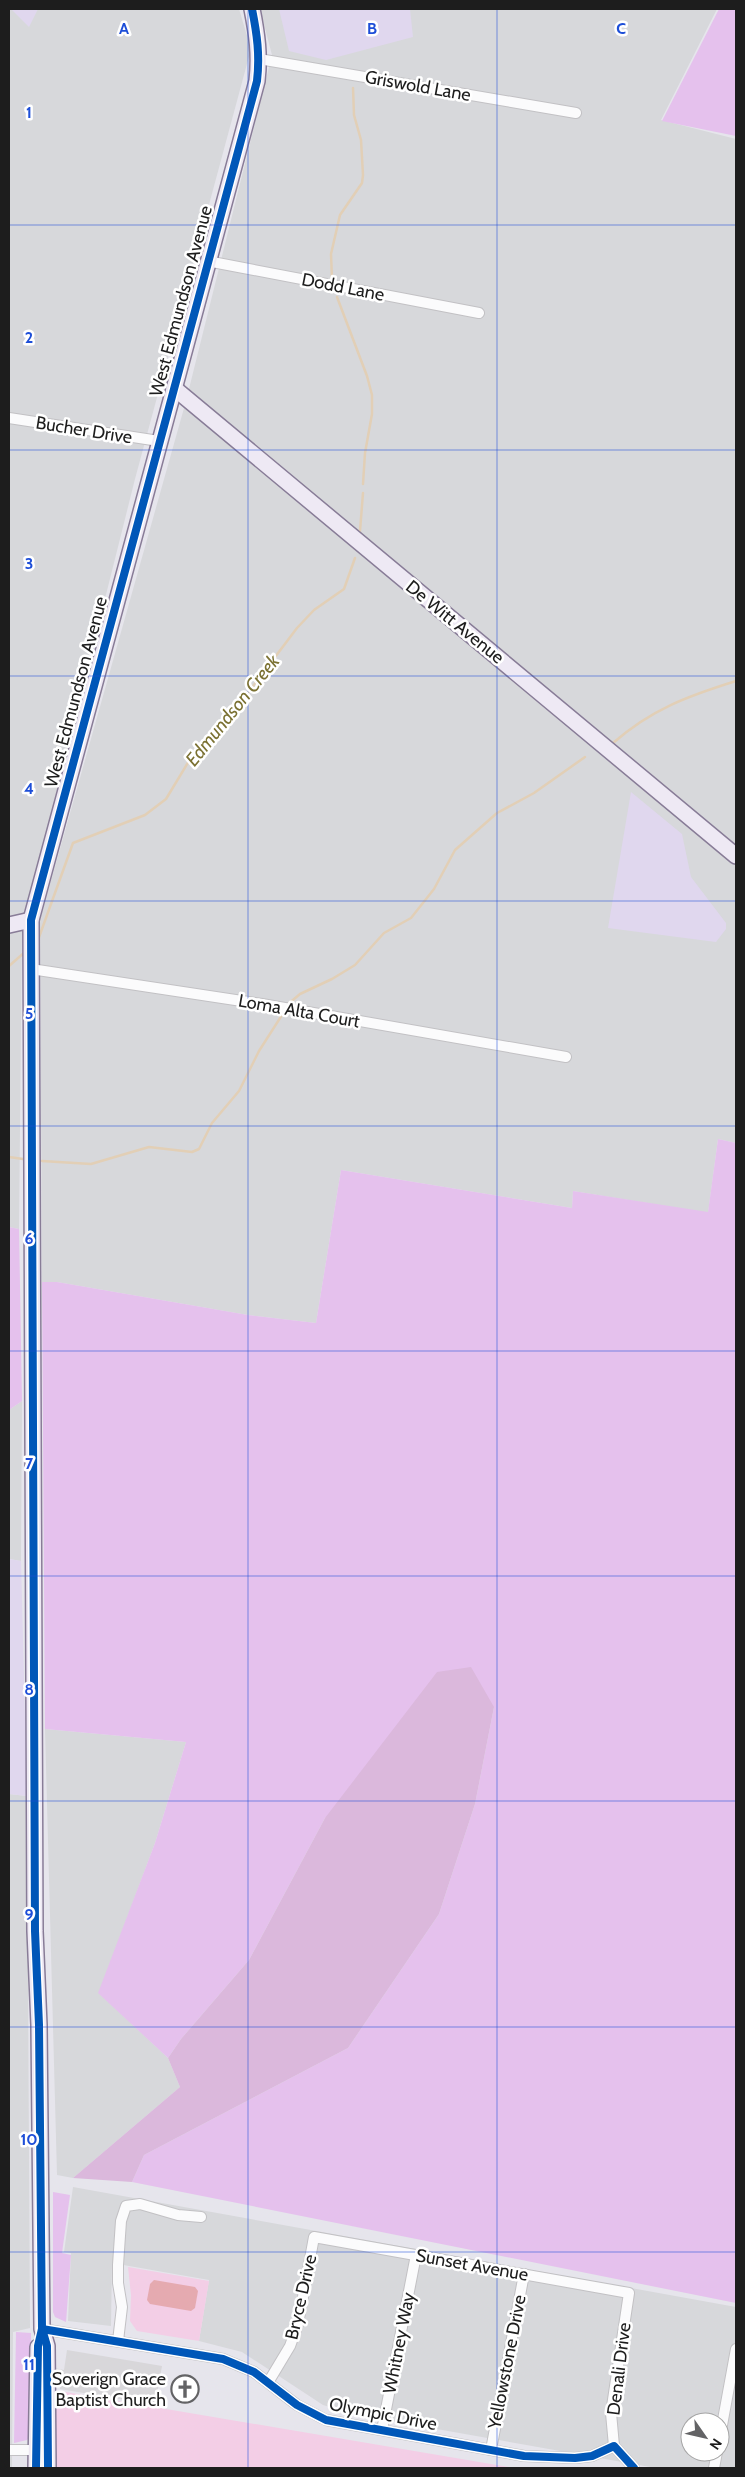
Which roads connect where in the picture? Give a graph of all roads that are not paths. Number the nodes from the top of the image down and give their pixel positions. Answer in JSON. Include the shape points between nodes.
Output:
{"nodes":[{"id":1,"x":252,"y":9,"type":"edge"},
{"id":2,"x":259,"y":59,"type":"junction"},
{"id":3,"x":576,"y":113,"type":"dead end"},
{"id":4,"x":207,"y":261,"type":"junction"},
{"id":5,"x":479,"y":313,"type":"dead end"},
{"id":6,"x":174,"y":388,"type":"junction"},
{"id":7,"x":9,"y":418,"type":"edge"},
{"id":8,"x":159,"y":442,"type":"junction"},
{"id":9,"x":736,"y":856,"type":"edge"},
{"id":10,"x":31,"y":920,"type":"junction"},
{"id":11,"x":9,"y":925,"type":"edge"},
{"id":12,"x":31,"y":969,"type":"junction"},
{"id":13,"x":566,"y":1057,"type":"dead end"},
{"id":14,"x":201,"y":2217,"type":"dead end"},
{"id":15,"x":314,"y":2237,"type":"joint"},
{"id":16,"x":416,"y":2255,"type":"junction"},
{"id":17,"x":524,"y":2274,"type":"junction"},
{"id":18,"x":629,"y":2293,"type":"joint"},
{"id":19,"x":42,"y":2329,"type":"junction"},
{"id":20,"x":118,"y":2340,"type":"junction"},
{"id":21,"x":736,"y":2349,"type":"edge"},
{"id":22,"x":269,"y":2382,"type":"junction"},
{"id":23,"x":724,"y":2412,"type":"edge"},
{"id":24,"x":382,"y":2430,"type":"junction"},
{"id":25,"x":614,"y":2446,"type":"junction"},
{"id":26,"x":9,"y":2450,"type":"edge"},
{"id":27,"x":36,"y":2450,"type":"junction"},
{"id":28,"x":490,"y":2450,"type":"junction"},
{"id":29,"x":36,"y":2468,"type":"edge"},
{"id":30,"x":42,"y":2468,"type":"edge"},
{"id":31,"x":48,"y":2468,"type":"edge"},
{"id":32,"x":634,"y":2468,"type":"edge"}],
"edges":[{"from":1,"to":2,"type":"street","name":"West Edmundson Avenue"},
{"from":2,"to":3,"type":"street","name":"Griswold Lane"},
{"from":2,"to":4,"type":"street","name":"West Edmundson Avenue","via":[[257,81]]},
{"from":4,"to":5,"type":"street","name":"Dodd Lane"},
{"from":4,"to":6,"type":"street","name":"West Edmundson Avenue"},
{"from":6,"to":8,"type":"street","name":"West Edmundson Avenue"},
{"from":6,"to":9,"type":"street","name":"De Witt Avenue"},
{"from":7,"to":8,"type":"street","name":"Bucher Drive"},
{"from":8,"to":10,"type":"street","name":"West Edmundson Avenue"},
{"from":10,"to":11,"type":"street"},
{"from":10,"to":12,"type":"street","name":"West Edmundson Avenue"},
{"from":12,"to":13,"type":"street","name":"Loma Alta Court","via":[[262,1004]]},
{"from":12,"to":19,"type":"street","name":"West Edmundson Avenue","via":[[34,1820]]},
{"from":14,"to":20,"type":"street","via":[[178,2215],[140,2204],[126,2206],[121,2221],[118,2265],[122,2307]]},
{"from":15,"to":16,"type":"street","name":"Sunset Avenue"},
{"from":15,"to":22,"type":"street","name":"Bryce Drive","via":[[298,2324],[290,2346]]},
{"from":16,"to":17,"type":"street","name":"Sunset Avenue"},
{"from":16,"to":24,"type":"street","name":"Whitney Way"},
{"from":17,"to":18,"type":"street","name":"Sunset Avenue"},
{"from":17,"to":28,"type":"street","name":"Yellowstone Drive"},
{"from":18,"to":25,"type":"street","name":"Denali Drive","via":[[611,2413]]},
{"from":19,"to":20,"type":"street","name":"Olympic Drive"},
{"from":19,"to":27,"type":"street","name":"West Edmundson Avenue","via":[[38,2346]]},
{"from":19,"to":31,"type":"street","name":"West Edmundson Avenue","via":[[47,2346]]},
{"from":20,"to":22,"type":"street","name":"Olympic Drive","via":[[224,2359]]},
{"from":21,"to":23,"type":"street"},
{"from":22,"to":24,"type":"street","name":"Olympic Drive","via":[[318,2417]]},
{"from":24,"to":28,"type":"street","name":"Olympic Drive"},
{"from":25,"to":28,"type":"street","name":"Olympic Drive","via":[[592,2456],[575,2458],[524,2456]]},
{"from":25,"to":32,"type":"street"},
{"from":26,"to":27,"type":"street"},
{"from":27,"to":29,"type":"street","name":"West Edmundson Avenue"},
{"from":27,"to":30,"type":"street","via":[[41,2453]]}]}
